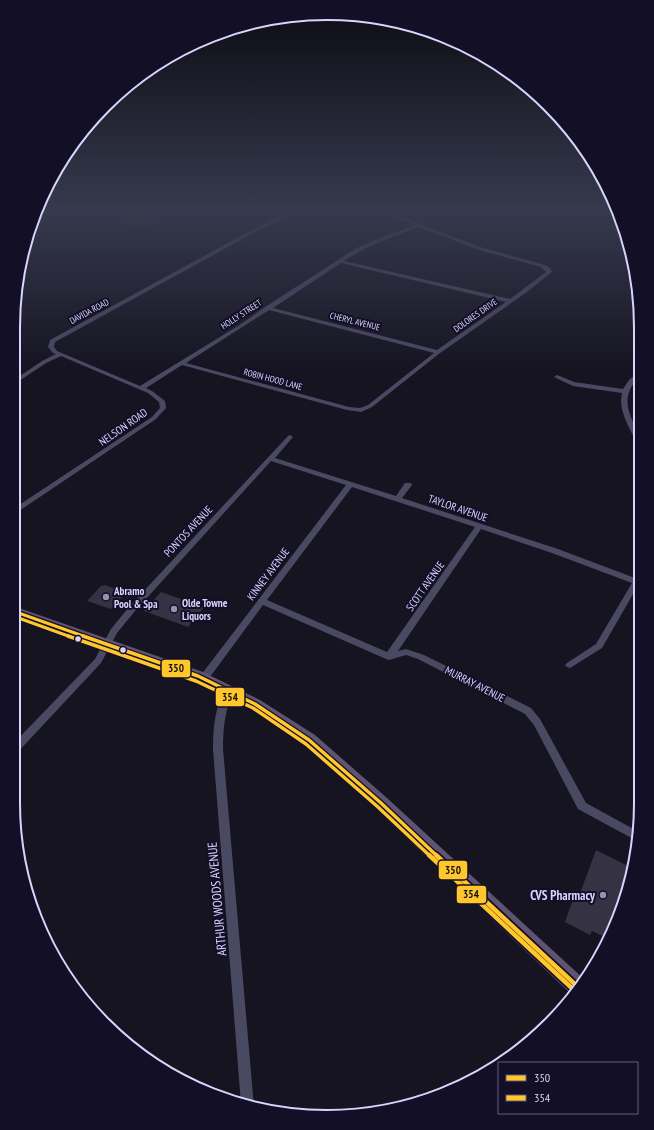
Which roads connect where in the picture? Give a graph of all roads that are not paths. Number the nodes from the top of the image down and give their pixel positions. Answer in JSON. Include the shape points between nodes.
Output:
{"nodes":[{"id":1,"x":195,"y":263,"type":"edge"},
{"id":2,"x":337,"y":263,"type":"edge"},
{"id":3,"x":347,"y":263,"type":"edge"},
{"id":4,"x":532,"y":263,"type":"edge"},
{"id":5,"x":510,"y":302,"type":"junction"},
{"id":6,"x":266,"y":308,"type":"junction"},
{"id":7,"x":438,"y":352,"type":"junction"},
{"id":8,"x":60,"y":355,"type":"junction"},
{"id":9,"x":180,"y":363,"type":"junction"},
{"id":10,"x":557,"y":377,"type":"dead end"},
{"id":11,"x":20,"y":378,"type":"edge"},
{"id":12,"x":634,"y":378,"type":"edge"},
{"id":13,"x":140,"y":388,"type":"junction"},
{"id":14,"x":625,"y":391,"type":"junction"},
{"id":15,"x":361,"y":410,"type":"joint"},
{"id":16,"x":634,"y":430,"type":"edge"},
{"id":17,"x":290,"y":437,"type":"dead end"},
{"id":18,"x":271,"y":459,"type":"junction"},
{"id":19,"x":350,"y":484,"type":"junction"},
{"id":20,"x":408,"y":485,"type":"dead end"},
{"id":21,"x":398,"y":499,"type":"junction"},
{"id":22,"x":20,"y":508,"type":"edge"},
{"id":23,"x":479,"y":527,"type":"junction"},
{"id":24,"x":634,"y":578,"type":"edge"},
{"id":25,"x":634,"y":586,"type":"edge"},
{"id":26,"x":262,"y":601,"type":"junction"},
{"id":27,"x":20,"y":613,"type":"edge"},
{"id":28,"x":107,"y":644,"type":"junction"},
{"id":29,"x":389,"y":657,"type":"junction"},
{"id":30,"x":570,"y":665,"type":"dead end"},
{"id":31,"x":204,"y":678,"type":"junction"},
{"id":32,"x":229,"y":690,"type":"junction"},
{"id":33,"x":20,"y":745,"type":"edge"},
{"id":34,"x":632,"y":833,"type":"edge"},
{"id":35,"x":575,"y":984,"type":"edge"},
{"id":36,"x":247,"y":1100,"type":"edge"}],
"edges":[{"from":1,"to":8,"type":"street","name":"DAVIDA ROAD","via":[[53,340],[50,345],[52,350]]},
{"from":2,"to":6,"type":"street","name":"HOLLY STREET"},
{"from":3,"to":5,"type":"street"},
{"from":4,"to":5,"type":"street","name":"DOLORES DRIVE","via":[[548,269],[546,276]]},
{"from":5,"to":7,"type":"street","name":"DOLORES DRIVE"},
{"from":6,"to":7,"type":"street","name":"CHERYL AVENUE"},
{"from":6,"to":9,"type":"street","name":"HOLLY STREET"},
{"from":7,"to":15,"type":"street","name":"DOLORES DRIVE","via":[[370,406]]},
{"from":8,"to":11,"type":"street"},
{"from":8,"to":13,"type":"street","name":"NELSON ROAD"},
{"from":9,"to":13,"type":"street","name":"HOLLY STREET"},
{"from":9,"to":15,"type":"street","name":"ROBIN HOOD LANE","via":[[349,409]]},
{"from":10,"to":14,"type":"street","via":[[574,384]]},
{"from":12,"to":14,"type":"street"},
{"from":13,"to":22,"type":"street","name":"NELSON ROAD","via":[[162,401],[163,408],[159,413]]},
{"from":14,"to":16,"type":"street","via":[[624,406]]},
{"from":17,"to":18,"type":"street","name":"PONTOS AVENUE"},
{"from":18,"to":19,"type":"street","name":"TAYLOR AVENUE"},
{"from":18,"to":28,"type":"street","name":"PONTOS AVENUE","via":[[132,609],[115,629]]},
{"from":19,"to":21,"type":"street","name":"TAYLOR AVENUE"},
{"from":19,"to":26,"type":"street","name":"KINNEY AVENUE"},
{"from":20,"to":21,"type":"street"},
{"from":21,"to":23,"type":"street","name":"TAYLOR AVENUE"},
{"from":23,"to":24,"type":"street","name":"TAYLOR AVENUE"},
{"from":23,"to":29,"type":"street","name":"SCOTT AVENUE"},
{"from":25,"to":30,"type":"street","via":[[598,647]]},
{"from":26,"to":29,"type":"street"},
{"from":26,"to":31,"type":"street","name":"KINNEY AVENUE"},
{"from":27,"to":28,"type":"main road"},
{"from":28,"to":31,"type":"main road"},
{"from":28,"to":33,"type":"street","name":"PONTOS AVENUE","via":[[98,661]]},
{"from":29,"to":34,"type":"street","name":"MURRAY AVENUE","via":[[406,652],[421,657],[528,711],[537,722],[582,806]]},
{"from":31,"to":32,"type":"main road"},
{"from":32,"to":35,"type":"main road","via":[[270,713],[322,751]]},
{"from":32,"to":36,"type":"street","name":"ARTHUR WOODS AVENUE","via":[[219,718],[218,749]]}]}
